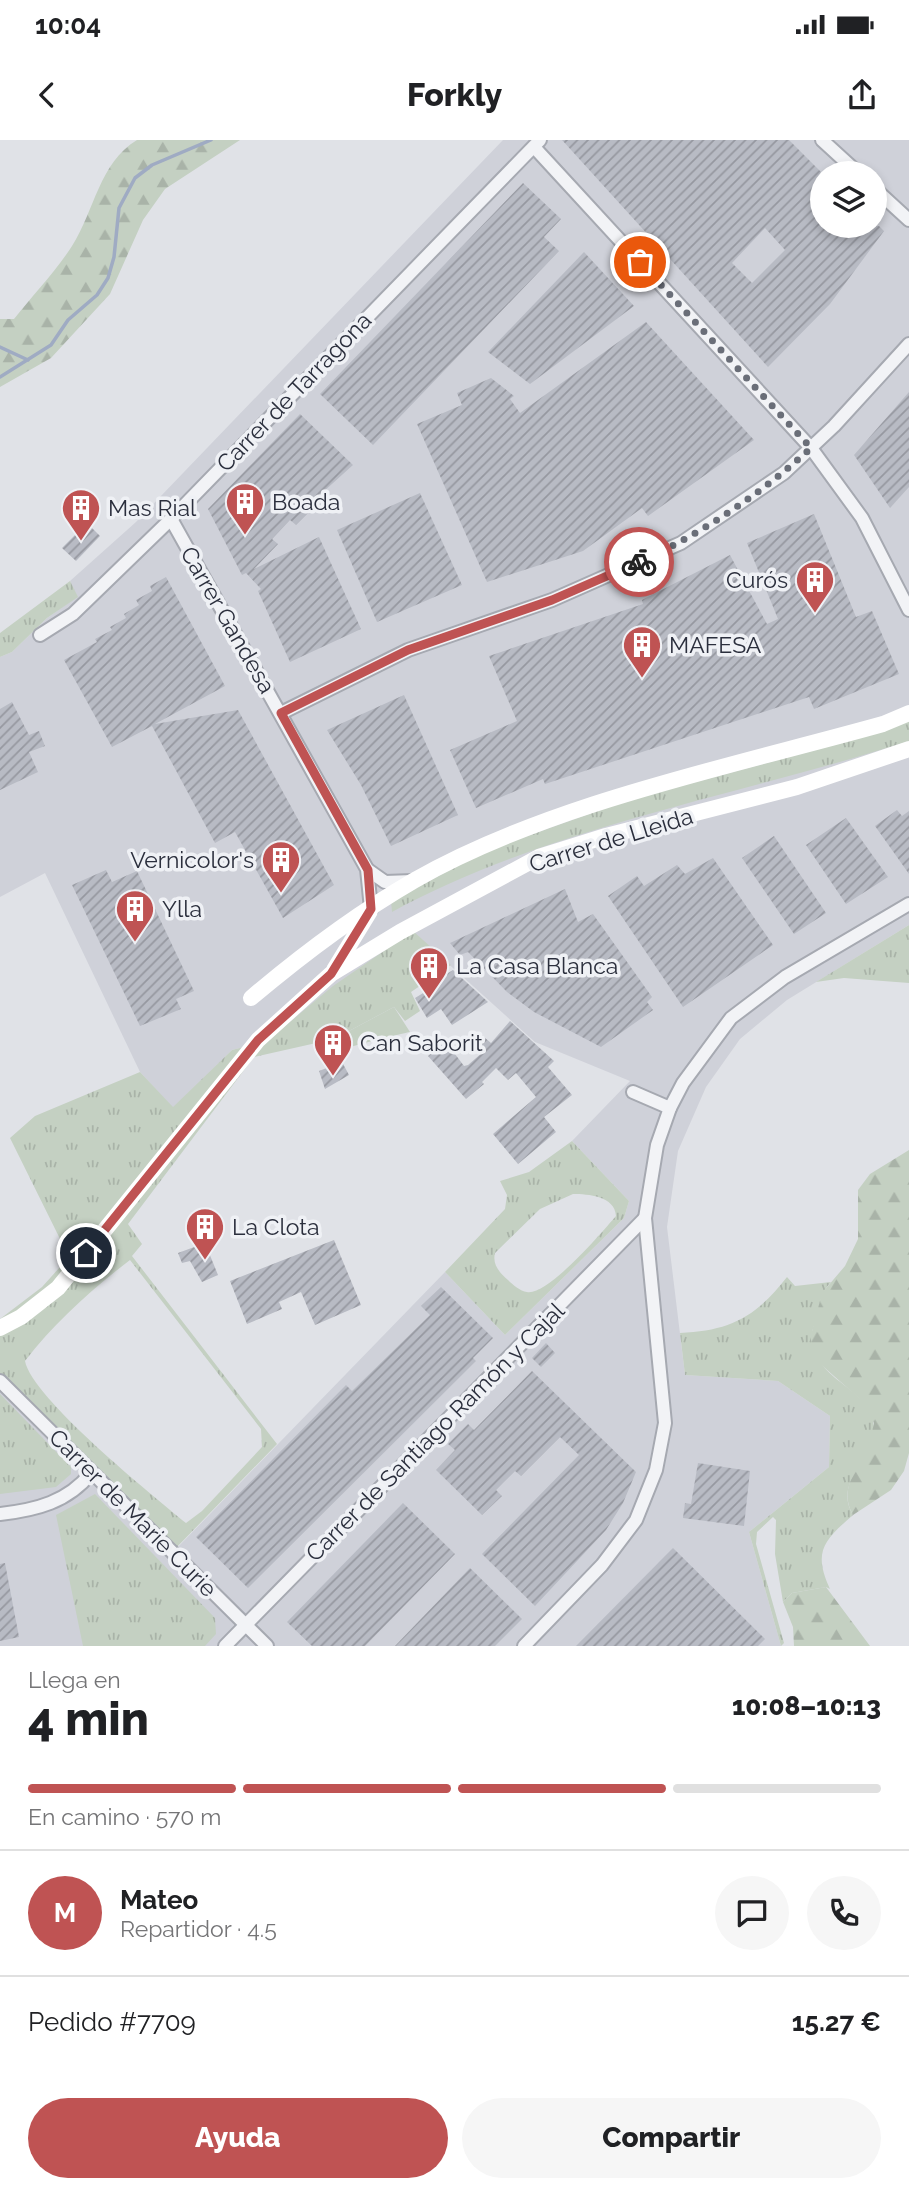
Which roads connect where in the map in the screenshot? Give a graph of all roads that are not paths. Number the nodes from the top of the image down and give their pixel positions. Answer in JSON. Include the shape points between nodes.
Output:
{"nodes":[{"id":1,"x":822,"y":140,"type":"edge"},
{"id":2,"x":537,"y":143,"type":"edge"},
{"id":3,"x":845,"y":161,"type":"edge"},
{"id":4,"x":887,"y":200,"type":"edge"},
{"id":5,"x":909,"y":220,"type":"edge"},
{"id":6,"x":909,"y":344,"type":"edge"},
{"id":7,"x":811,"y":448,"type":"junction"},
{"id":8,"x":171,"y":519,"type":"junction"},
{"id":9,"x":909,"y":610,"type":"edge"},
{"id":10,"x":40,"y":635,"type":"dead end"},
{"id":11,"x":281,"y":713,"type":"junction"},
{"id":12,"x":909,"y":713,"type":"edge"},
{"id":13,"x":909,"y":749,"type":"edge"},
{"id":14,"x":368,"y":870,"type":"junction"},
{"id":15,"x":414,"y":881,"type":"junction"},
{"id":16,"x":909,"y":904,"type":"edge"},
{"id":17,"x":371,"y":909,"type":"junction"},
{"id":18,"x":331,"y":974,"type":"junction"},
{"id":19,"x":251,"y":998,"type":"dead end"},
{"id":20,"x":633,"y":1092,"type":"dead end"},
{"id":21,"x":670,"y":1108,"type":"junction"},
{"id":22,"x":645,"y":1218,"type":"junction"},
{"id":23,"x":0,"y":1328,"type":"edge"},
{"id":24,"x":0,"y":1381,"type":"edge"},
{"id":25,"x":91,"y":1473,"type":"junction"},
{"id":26,"x":0,"y":1514,"type":"edge"},
{"id":27,"x":244,"y":1624,"type":"junction"},
{"id":28,"x":225,"y":1646,"type":"edge"},
{"id":29,"x":267,"y":1646,"type":"edge"},
{"id":30,"x":524,"y":1646,"type":"edge"}],
"edges":[{"from":1,"to":3,"type":"street"},
{"from":2,"to":7,"type":"street"},
{"from":2,"to":8,"type":"street","name":"Carrer de Tarragona"},
{"from":4,"to":5,"type":"street"},
{"from":6,"to":7,"type":"street"},
{"from":7,"to":9,"type":"street","via":[[862,518]]},
{"from":7,"to":11,"type":"street","via":[[784,473],[681,543],[555,599],[408,650]]},
{"from":8,"to":10,"type":"street","name":"Carrer de Tarragona","via":[[73,614]]},
{"from":8,"to":11,"type":"street","name":"Carrer Gandesa"},
{"from":11,"to":14,"type":"street","name":"Carrer Gandesa"},
{"from":12,"to":15,"type":"street","name":"Carrer de Lleida","via":[[596,804],[487,845]]},
{"from":13,"to":18,"type":"street","name":"Carrer de Lleida","via":[[797,787],[539,857]]},
{"from":14,"to":15,"type":"street","via":[[385,882]]},
{"from":14,"to":17,"type":"street","name":"Carrer Gandesa"},
{"from":15,"to":17,"type":"street","name":"Carrer de Lleida"},
{"from":16,"to":21,"type":"street","via":[[785,977],[731,1018]]},
{"from":17,"to":18,"type":"street","name":"Carrer de Lleida"},
{"from":17,"to":19,"type":"street","name":"Carrer de Lleida","via":[[311,947]]},
{"from":18,"to":23,"type":"street","name":"Carrer de Lleida","via":[[258,1040],[58,1288]]},
{"from":20,"to":21,"type":"street"},
{"from":21,"to":22,"type":"street","via":[[657,1145]]},
{"from":22,"to":27,"type":"street","name":"Carrer de Santiago Ramón y Cajal"},
{"from":22,"to":30,"type":"street","via":[[665,1423],[656,1470],[636,1520],[602,1564]]},
{"from":24,"to":25,"type":"street","name":"Carrer de Marie Curie"},
{"from":25,"to":26,"type":"street","via":[[57,1501]]},
{"from":25,"to":27,"type":"street","name":"Carrer de Marie Curie"},
{"from":27,"to":28,"type":"street","name":"Carrer de Santiago Ramón y Cajal"},
{"from":27,"to":29,"type":"street","name":"Carrer de Marie Curie"}]}
